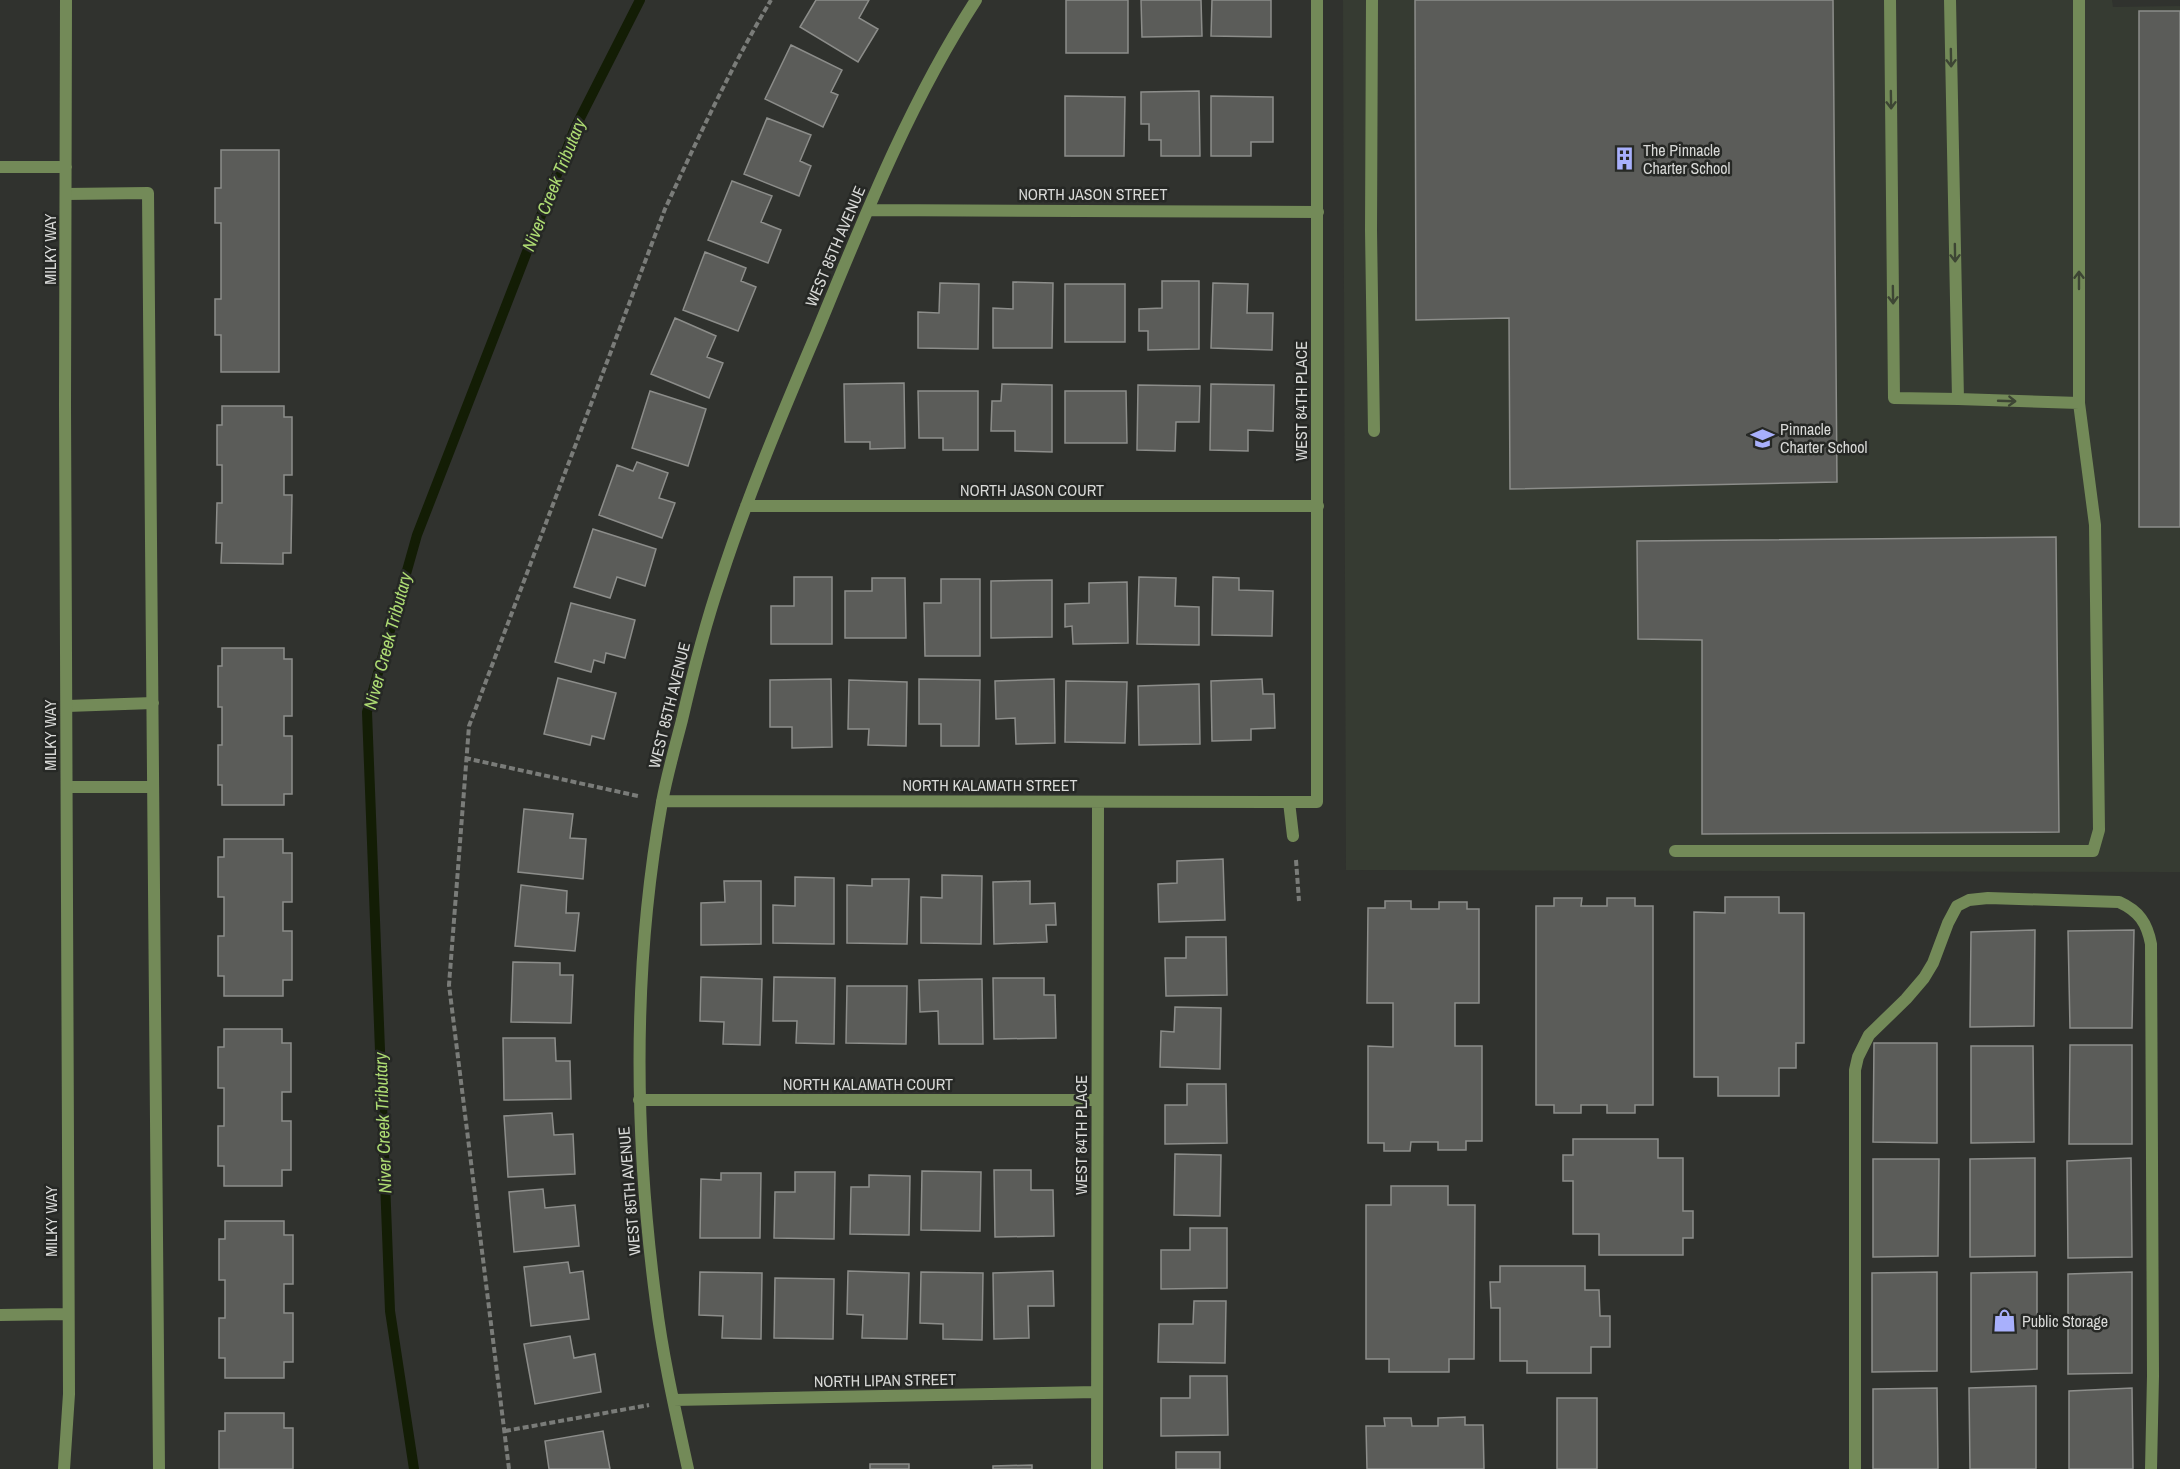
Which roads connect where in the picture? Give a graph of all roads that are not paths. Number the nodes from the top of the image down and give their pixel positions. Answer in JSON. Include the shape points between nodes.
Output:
{"nodes":[{"id":1,"x":66,"y":0,"type":"edge"},
{"id":2,"x":976,"y":0,"type":"edge"},
{"id":3,"x":1317,"y":0,"type":"edge"},
{"id":4,"x":1372,"y":0,"type":"edge"},
{"id":5,"x":1890,"y":0,"type":"edge"},
{"id":6,"x":1950,"y":0,"type":"edge"},
{"id":7,"x":2079,"y":0,"type":"edge"},
{"id":8,"x":0,"y":167,"type":"edge"},
{"id":9,"x":66,"y":167,"type":"junction"},
{"id":10,"x":66,"y":194,"type":"junction"},
{"id":11,"x":867,"y":210,"type":"junction"},
{"id":12,"x":1318,"y":212,"type":"junction"},
{"id":13,"x":1958,"y":399,"type":"junction"},
{"id":14,"x":2079,"y":403,"type":"junction"},
{"id":15,"x":1374,"y":430,"type":"dead end"},
{"id":16,"x":746,"y":506,"type":"junction"},
{"id":17,"x":1318,"y":506,"type":"junction"},
{"id":18,"x":153,"y":703,"type":"junction"},
{"id":19,"x":67,"y":705,"type":"junction"},
{"id":20,"x":67,"y":787,"type":"junction"},
{"id":21,"x":153,"y":787,"type":"junction"},
{"id":22,"x":662,"y":801,"type":"junction"},
{"id":23,"x":1098,"y":802,"type":"junction"},
{"id":24,"x":1289,"y":802,"type":"junction"},
{"id":25,"x":1317,"y":802,"type":"joint"},
{"id":26,"x":1293,"y":836,"type":"road end"},
{"id":27,"x":1675,"y":851,"type":"dead end"},
{"id":28,"x":639,"y":1100,"type":"junction"},
{"id":29,"x":1097,"y":1100,"type":"junction"},
{"id":30,"x":68,"y":1314,"type":"junction"},
{"id":31,"x":0,"y":1315,"type":"edge"},
{"id":32,"x":1097,"y":1392,"type":"junction"},
{"id":33,"x":673,"y":1400,"type":"junction"},
{"id":34,"x":64,"y":1469,"type":"edge"},
{"id":35,"x":159,"y":1469,"type":"edge"},
{"id":36,"x":688,"y":1469,"type":"edge"},
{"id":37,"x":1096,"y":1469,"type":"edge"},
{"id":38,"x":1855,"y":1469,"type":"edge"},
{"id":39,"x":2151,"y":1469,"type":"edge"}],
"edges":[{"from":1,"to":9,"type":"street","name":"MILKY WAY"},
{"from":2,"to":11,"type":"street","name":"WEST 85TH AVENUE","via":[[925,87]]},
{"from":3,"to":12,"type":"street","name":"WEST 84TH PLACE"},
{"from":4,"to":15,"type":"street"},
{"from":5,"to":13,"type":"street","one_way":true,"via":[[1894,398]]},
{"from":6,"to":13,"type":"street","one_way":true},
{"from":14,"to":7,"type":"street","one_way":true},
{"from":8,"to":9,"type":"street"},
{"from":9,"to":10,"type":"street","name":"MILKY WAY"},
{"from":10,"to":18,"type":"street","via":[[148,193]]},
{"from":10,"to":19,"type":"street","name":"MILKY WAY"},
{"from":11,"to":12,"type":"street","name":"NORTH JASON STREET"},
{"from":11,"to":16,"type":"street","name":"WEST 85TH AVENUE"},
{"from":12,"to":17,"type":"street","name":"WEST 84TH PLACE"},
{"from":13,"to":14,"type":"street","one_way":true},
{"from":14,"to":27,"type":"street","via":[[2095,525],[2099,830],[2093,851]]},
{"from":16,"to":17,"type":"street","name":"NORTH JASON COURT"},
{"from":16,"to":22,"type":"street","name":"WEST 85TH AVENUE","via":[[698,655]]},
{"from":17,"to":25,"type":"street","name":"WEST 84TH PLACE"},
{"from":18,"to":19,"type":"street"},
{"from":18,"to":21,"type":"street"},
{"from":19,"to":20,"type":"street","name":"MILKY WAY"},
{"from":20,"to":21,"type":"street"},
{"from":20,"to":30,"type":"street","name":"MILKY WAY"},
{"from":21,"to":35,"type":"street"},
{"from":22,"to":23,"type":"street","name":"NORTH KALAMATH STREET"},
{"from":22,"to":28,"type":"street","name":"WEST 85TH AVENUE","via":[[645,927]]},
{"from":23,"to":24,"type":"street","name":"NORTH KALAMATH STREET"},
{"from":23,"to":29,"type":"street","name":"WEST 84TH PLACE"},
{"from":24,"to":25,"type":"street","name":"NORTH KALAMATH STREET"},
{"from":24,"to":26,"type":"street"},
{"from":28,"to":29,"type":"street","name":"NORTH KALAMATH COURT"},
{"from":28,"to":33,"type":"street","name":"WEST 85TH AVENUE","via":[[643,1187],[656,1306]]},
{"from":29,"to":32,"type":"street","name":"WEST 84TH PLACE"},
{"from":30,"to":31,"type":"street"},
{"from":30,"to":34,"type":"street","name":"MILKY WAY","via":[[69,1394]]},
{"from":32,"to":33,"type":"street","name":"NORTH LIPAN STREET"},
{"from":32,"to":37,"type":"street","name":"WEST 84TH PLACE"},
{"from":33,"to":36,"type":"street","name":"WEST 85TH AVENUE"},
{"from":38,"to":39,"type":"street","via":[[1858,1057],[1869,1035],[1924,978],[1957,906],[1988,898],[2119,902],[2130,907],[2148,927]]}]}
